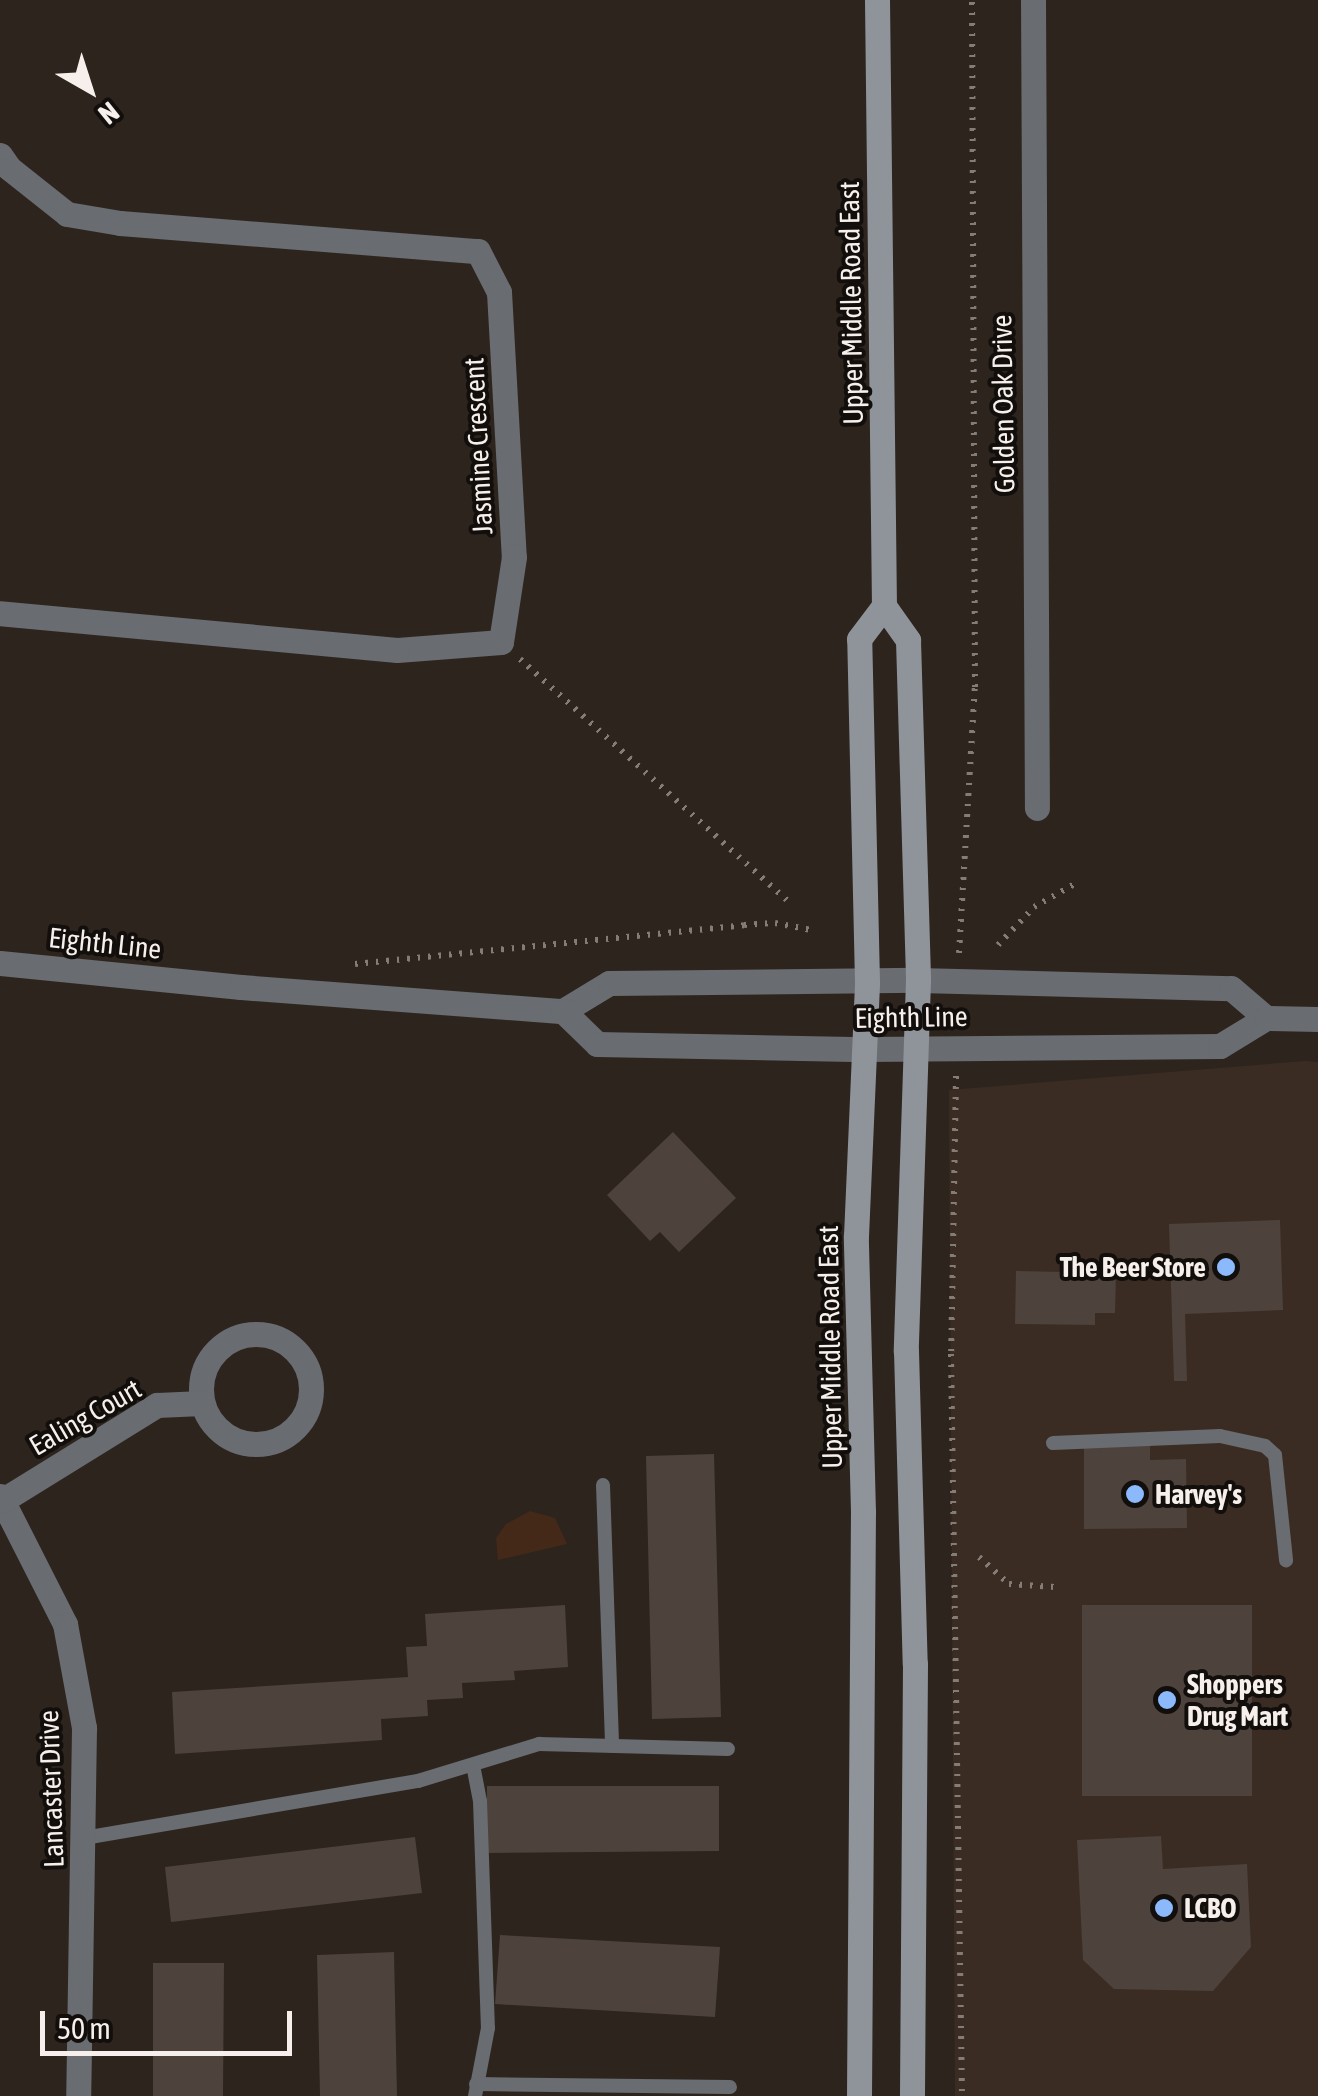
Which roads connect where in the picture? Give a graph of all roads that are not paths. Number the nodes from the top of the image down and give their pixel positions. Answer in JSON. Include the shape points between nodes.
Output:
{"nodes":[{"id":1,"x":877,"y":0,"type":"edge"},
{"id":2,"x":1033,"y":0,"type":"edge"},
{"id":3,"x":0,"y":155,"type":"edge"},
{"id":4,"x":884,"y":606,"type":"junction"},
{"id":5,"x":0,"y":613,"type":"edge"},
{"id":6,"x":1037,"y":808,"type":"dead end"},
{"id":7,"x":0,"y":963,"type":"edge"},
{"id":8,"x":918,"y":980,"type":"junction"},
{"id":9,"x":867,"y":982,"type":"junction"},
{"id":10,"x":563,"y":1011,"type":"junction"},
{"id":11,"x":1266,"y":1018,"type":"junction"},
{"id":12,"x":1318,"y":1019,"type":"edge"},
{"id":13,"x":918,"y":1046,"type":"junction"},
{"id":14,"x":866,"y":1048,"type":"junction"},
{"id":15,"x":202,"y":1403,"type":"junction"},
{"id":16,"x":1053,"y":1443,"type":"dead end"},
{"id":17,"x":604,"y":1486,"type":"dead end"},
{"id":18,"x":2,"y":1498,"type":"edge"},
{"id":19,"x":1286,"y":1560,"type":"dead end"},
{"id":20,"x":612,"y":1746,"type":"junction"},
{"id":21,"x":728,"y":1749,"type":"dead end"},
{"id":22,"x":473,"y":1764,"type":"junction"},
{"id":23,"x":84,"y":1838,"type":"junction"},
{"id":24,"x":730,"y":2087,"type":"dead end"},
{"id":25,"x":475,"y":2090,"type":"edge"},
{"id":26,"x":78,"y":2096,"type":"edge"},
{"id":27,"x":859,"y":2096,"type":"edge"},
{"id":28,"x":912,"y":2096,"type":"edge"}],
"edges":[{"from":1,"to":4,"type":"main road","name":"Upper Middle Road East"},
{"from":2,"to":6,"type":"street","name":"Golden Oak Drive"},
{"from":3,"to":5,"type":"street","name":"Jasmine Crescent","via":[[67,214],[478,251],[499,292],[514,557],[501,642],[398,650]]},
{"from":4,"to":8,"type":"main road","name":"Upper Middle Road East","via":[[908,640]]},
{"from":4,"to":9,"type":"main road","name":"Upper Middle Road East","via":[[859,639]]},
{"from":7,"to":10,"type":"street","name":"Eighth Line"},
{"from":8,"to":9,"type":"street","name":"Eighth Line"},
{"from":8,"to":11,"type":"street","name":"Eighth Line","via":[[1232,988]]},
{"from":8,"to":13,"type":"main road","name":"Upper Middle Road East"},
{"from":9,"to":10,"type":"street","name":"Eighth Line","via":[[609,983]]},
{"from":9,"to":14,"type":"main road","name":"Upper Middle Road East"},
{"from":10,"to":14,"type":"street","name":"Eighth Line","via":[[597,1044]]},
{"from":11,"to":12,"type":"street"},
{"from":11,"to":13,"type":"street","name":"Eighth Line","via":[[1220,1046]]},
{"from":13,"to":14,"type":"street","name":"Eighth Line"},
{"from":13,"to":28,"type":"main road","name":"Upper Middle Road East","via":[[906,1351],[915,1664]]},
{"from":14,"to":27,"type":"main road","name":"Upper Middle Road East","via":[[856,1236],[863,1512]]},
{"from":15,"to":15,"type":"street","via":[[222,1434],[258,1445],[293,1431],[305,1416],[311,1379],[305,1362],[278,1338],[244,1335],[227,1342],[204,1368]]},
{"from":15,"to":18,"type":"street","name":"Ealing Court","via":[[157,1405]]},
{"from":16,"to":19,"type":"lane","via":[[1220,1436],[1264,1446],[1275,1454]]},
{"from":17,"to":20,"type":"lane"},
{"from":18,"to":23,"type":"street","name":"Lancaster Drive","via":[[65,1624],[84,1728]]},
{"from":20,"to":21,"type":"lane"},
{"from":20,"to":22,"type":"lane","via":[[539,1744]]},
{"from":22,"to":23,"type":"lane","via":[[418,1781]]},
{"from":22,"to":25,"type":"lane","via":[[488,2028]]},
{"from":23,"to":26,"type":"street","name":"Lancaster Drive"},
{"from":24,"to":25,"type":"lane"}]}
